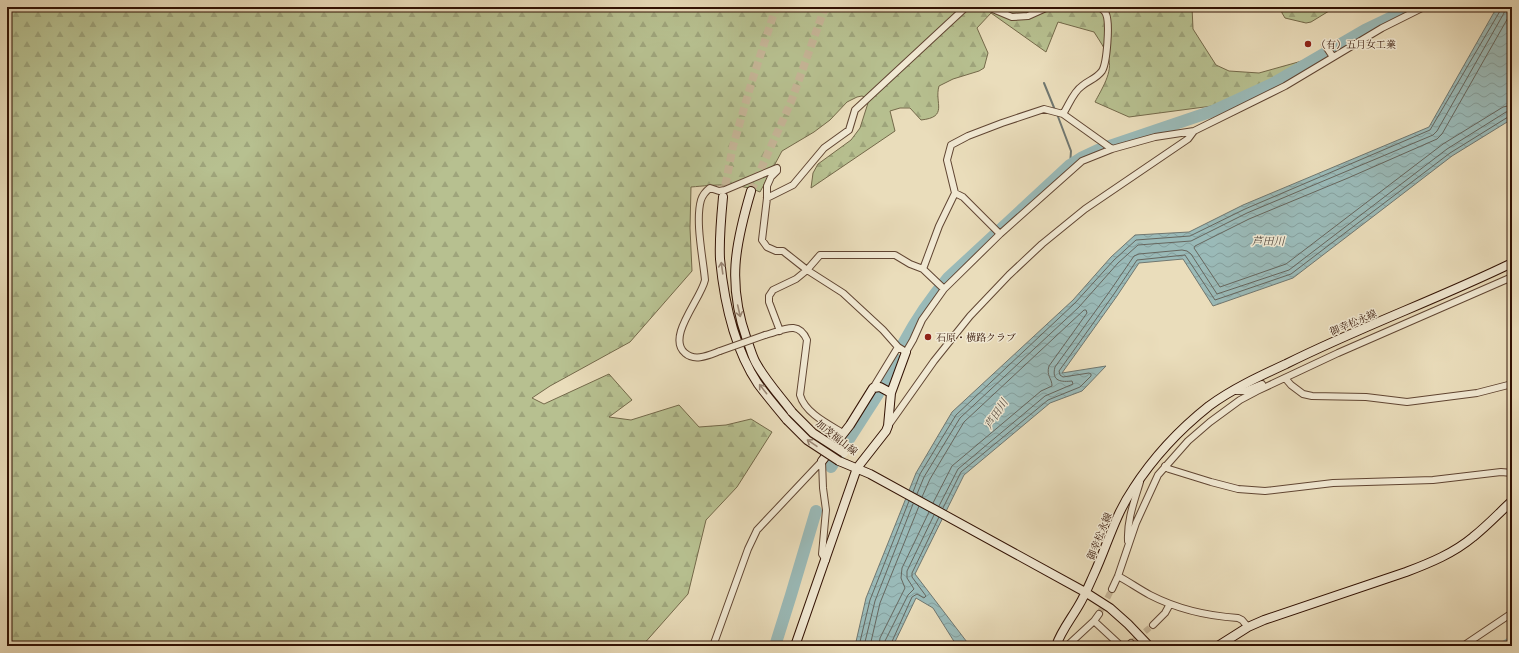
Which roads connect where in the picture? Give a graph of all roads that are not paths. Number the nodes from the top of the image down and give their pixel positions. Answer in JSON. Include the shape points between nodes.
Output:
{"nodes":[{"id":1,"x":966,"y":7,"type":"edge"},
{"id":2,"x":988,"y":7,"type":"edge"},
{"id":3,"x":1048,"y":7,"type":"edge"},
{"id":4,"x":1100,"y":7,"type":"edge"},
{"id":5,"x":1424,"y":7,"type":"edge"},
{"id":6,"x":1325,"y":45,"type":"dead end"},
{"id":7,"x":1333,"y":57,"type":"junction"},
{"id":8,"x":1058,"y":113,"type":"junction"},
{"id":9,"x":1194,"y":131,"type":"junction"},
{"id":10,"x":1112,"y":149,"type":"junction"},
{"id":11,"x":751,"y":191,"type":"tunnel mouth"},
{"id":12,"x":955,"y":193,"type":"junction"},
{"id":13,"x":723,"y":197,"type":"tunnel mouth"},
{"id":14,"x":767,"y":198,"type":"junction"},
{"id":15,"x":1000,"y":234,"type":"junction"},
{"id":16,"x":1512,"y":263,"type":"edge"},
{"id":17,"x":923,"y":269,"type":"junction"},
{"id":18,"x":807,"y":270,"type":"junction"},
{"id":19,"x":1511,"y":279,"type":"edge"},
{"id":20,"x":942,"y":287,"type":"junction"},
{"id":21,"x":780,"y":331,"type":"junction"},
{"id":22,"x":898,"y":347,"type":"junction"},
{"id":23,"x":906,"y":352,"type":"junction"},
{"id":24,"x":1283,"y":379,"type":"junction"},
{"id":25,"x":1512,"y":384,"type":"edge"},
{"id":26,"x":873,"y":388,"type":"junction"},
{"id":27,"x":1233,"y":391,"type":"junction"},
{"id":28,"x":891,"y":393,"type":"junction"},
{"id":29,"x":888,"y":426,"type":"junction"},
{"id":30,"x":843,"y":433,"type":"junction"},
{"id":31,"x":822,"y":461,"type":"junction"},
{"id":32,"x":1165,"y":466,"type":"junction"},
{"id":33,"x":858,"y":468,"type":"junction"},
{"id":34,"x":1512,"y":473,"type":"edge"},
{"id":35,"x":1143,"y":475,"type":"junction"},
{"id":36,"x":1512,"y":500,"type":"edge"},
{"id":37,"x":1129,"y":545,"type":"junction"},
{"id":38,"x":826,"y":560,"type":"junction"},
{"id":39,"x":1118,"y":576,"type":"junction"},
{"id":40,"x":1112,"y":589,"type":"tunnel mouth"},
{"id":41,"x":1086,"y":592,"type":"junction"},
{"id":42,"x":1170,"y":604,"type":"junction"},
{"id":43,"x":1512,"y":613,"type":"edge"},
{"id":44,"x":1099,"y":614,"type":"tunnel mouth"},
{"id":45,"x":1094,"y":621,"type":"junction"},
{"id":46,"x":1153,"y":625,"type":"tunnel mouth"},
{"id":47,"x":1248,"y":627,"type":"junction"},
{"id":48,"x":713,"y":646,"type":"edge"},
{"id":49,"x":795,"y":646,"type":"edge"},
{"id":50,"x":1056,"y":646,"type":"edge"},
{"id":51,"x":1067,"y":646,"type":"edge"},
{"id":52,"x":1121,"y":646,"type":"edge"},
{"id":53,"x":1149,"y":646,"type":"edge"},
{"id":54,"x":1218,"y":646,"type":"edge"},
{"id":55,"x":1463,"y":646,"type":"edge"}],
"edges":[{"from":1,"to":14,"type":"street","via":[[855,110],[849,130],[824,148],[793,185]]},
{"from":2,"to":3,"type":"street","via":[[1012,17],[1028,16]]},
{"from":4,"to":8,"type":"street","via":[[1106,12],[1108,22],[1103,70],[1095,79],[1083,85]]},
{"from":5,"to":7,"type":"street"},
{"from":6,"to":7,"type":"street"},
{"from":7,"to":9,"type":"street","via":[[1285,86]]},
{"from":8,"to":10,"type":"street"},
{"from":8,"to":12,"type":"street","via":[[1044,109],[1035,111],[951,145],[948,160]]},
{"from":9,"to":10,"type":"street","via":[[1155,137]]},
{"from":9,"to":29,"type":"street","via":[[1188,139],[1084,209],[1009,274],[970,316],[934,361]]},
{"from":10,"to":15,"type":"street","via":[[1082,161]]},
{"from":11,"to":33,"type":"main road","name":"加茂福山線","one_way":true,"bridge":true,"via":[[740,228],[734,272],[737,301],[755,361],[792,412],[814,433],[844,453]]},
{"from":12,"to":15,"type":"street","via":[[963,197]]},
{"from":12,"to":17,"type":"street"},
{"from":33,"to":13,"type":"main road","name":"加茂福山線","one_way":true,"bridge":true,"via":[[840,461],[807,440],[786,420],[758,384],[745,360],[727,303],[720,258]]},
{"from":14,"to":18,"type":"street","via":[[762,240],[767,247],[783,252]]},
{"from":14,"to":21,"type":"street","bridge":true,"via":[[767,186],[770,177],[777,171],[776,168],[725,190],[710,188],[705,191],[699,217],[705,280],[682,325],[679,340],[680,347],[690,356],[698,358]]},
{"from":15,"to":20,"type":"street"},
{"from":16,"to":27,"type":"main road","name":"御幸松永線","via":[[1315,349]]},
{"from":17,"to":18,"type":"street","via":[[891,254],[820,255]]},
{"from":17,"to":20,"type":"street"},
{"from":18,"to":21,"type":"street","via":[[796,279],[773,290],[769,296]]},
{"from":18,"to":22,"type":"street","via":[[843,293]]},
{"from":19,"to":24,"type":"street"},
{"from":20,"to":23,"type":"street"},
{"from":21,"to":30,"type":"street","via":[[794,327],[804,334],[807,340],[800,395],[803,403],[823,421]]},
{"from":22,"to":23,"type":"street"},
{"from":22,"to":26,"type":"street"},
{"from":23,"to":28,"type":"main road"},
{"from":24,"to":25,"type":"street","via":[[1303,394],[1312,396],[1366,397],[1407,402],[1478,393]]},
{"from":24,"to":27,"type":"street","via":[[1271,380],[1245,391]]},
{"from":24,"to":32,"type":"street","via":[[1240,400],[1210,422]]},
{"from":26,"to":28,"type":"main road","via":[[880,387]]},
{"from":26,"to":30,"type":"main road"},
{"from":27,"to":35,"type":"main road","name":"御幸松永線","via":[[1186,426]]},
{"from":28,"to":29,"type":"main road"},
{"from":29,"to":33,"type":"main road"},
{"from":30,"to":31,"type":"main road"},
{"from":31,"to":38,"type":"street","via":[[826,510],[822,554]]},
{"from":31,"to":48,"type":"street","via":[[757,530]]},
{"from":32,"to":34,"type":"street","via":[[1238,489],[1265,491],[1333,483],[1433,480],[1500,472]]},
{"from":32,"to":37,"type":"street","via":[[1158,475],[1136,523]]},
{"from":33,"to":38,"type":"main road"},
{"from":33,"to":41,"type":"main road"},
{"from":35,"to":37,"type":"street","via":[[1132,508],[1128,530]]},
{"from":35,"to":41,"type":"main road","name":"御幸松永線","via":[[1122,507]]},
{"from":36,"to":47,"type":"main road","via":[[1472,538],[1454,551],[1424,565]]},
{"from":37,"to":39,"type":"street"},
{"from":38,"to":49,"type":"main road"},
{"from":39,"to":40,"type":"street"},
{"from":39,"to":42,"type":"street"},
{"from":41,"to":50,"type":"main road","name":"御幸松永線","via":[[1059,636]]},
{"from":41,"to":53,"type":"main road","via":[[1110,608]]},
{"from":42,"to":46,"type":"street","via":[[1165,614]]},
{"from":42,"to":47,"type":"street","via":[[1205,614],[1238,618]]},
{"from":43,"to":55,"type":"street"},
{"from":44,"to":45,"type":"street"},
{"from":45,"to":51,"type":"street"},
{"from":45,"to":52,"type":"street"},
{"from":47,"to":54,"type":"main road"}]}
